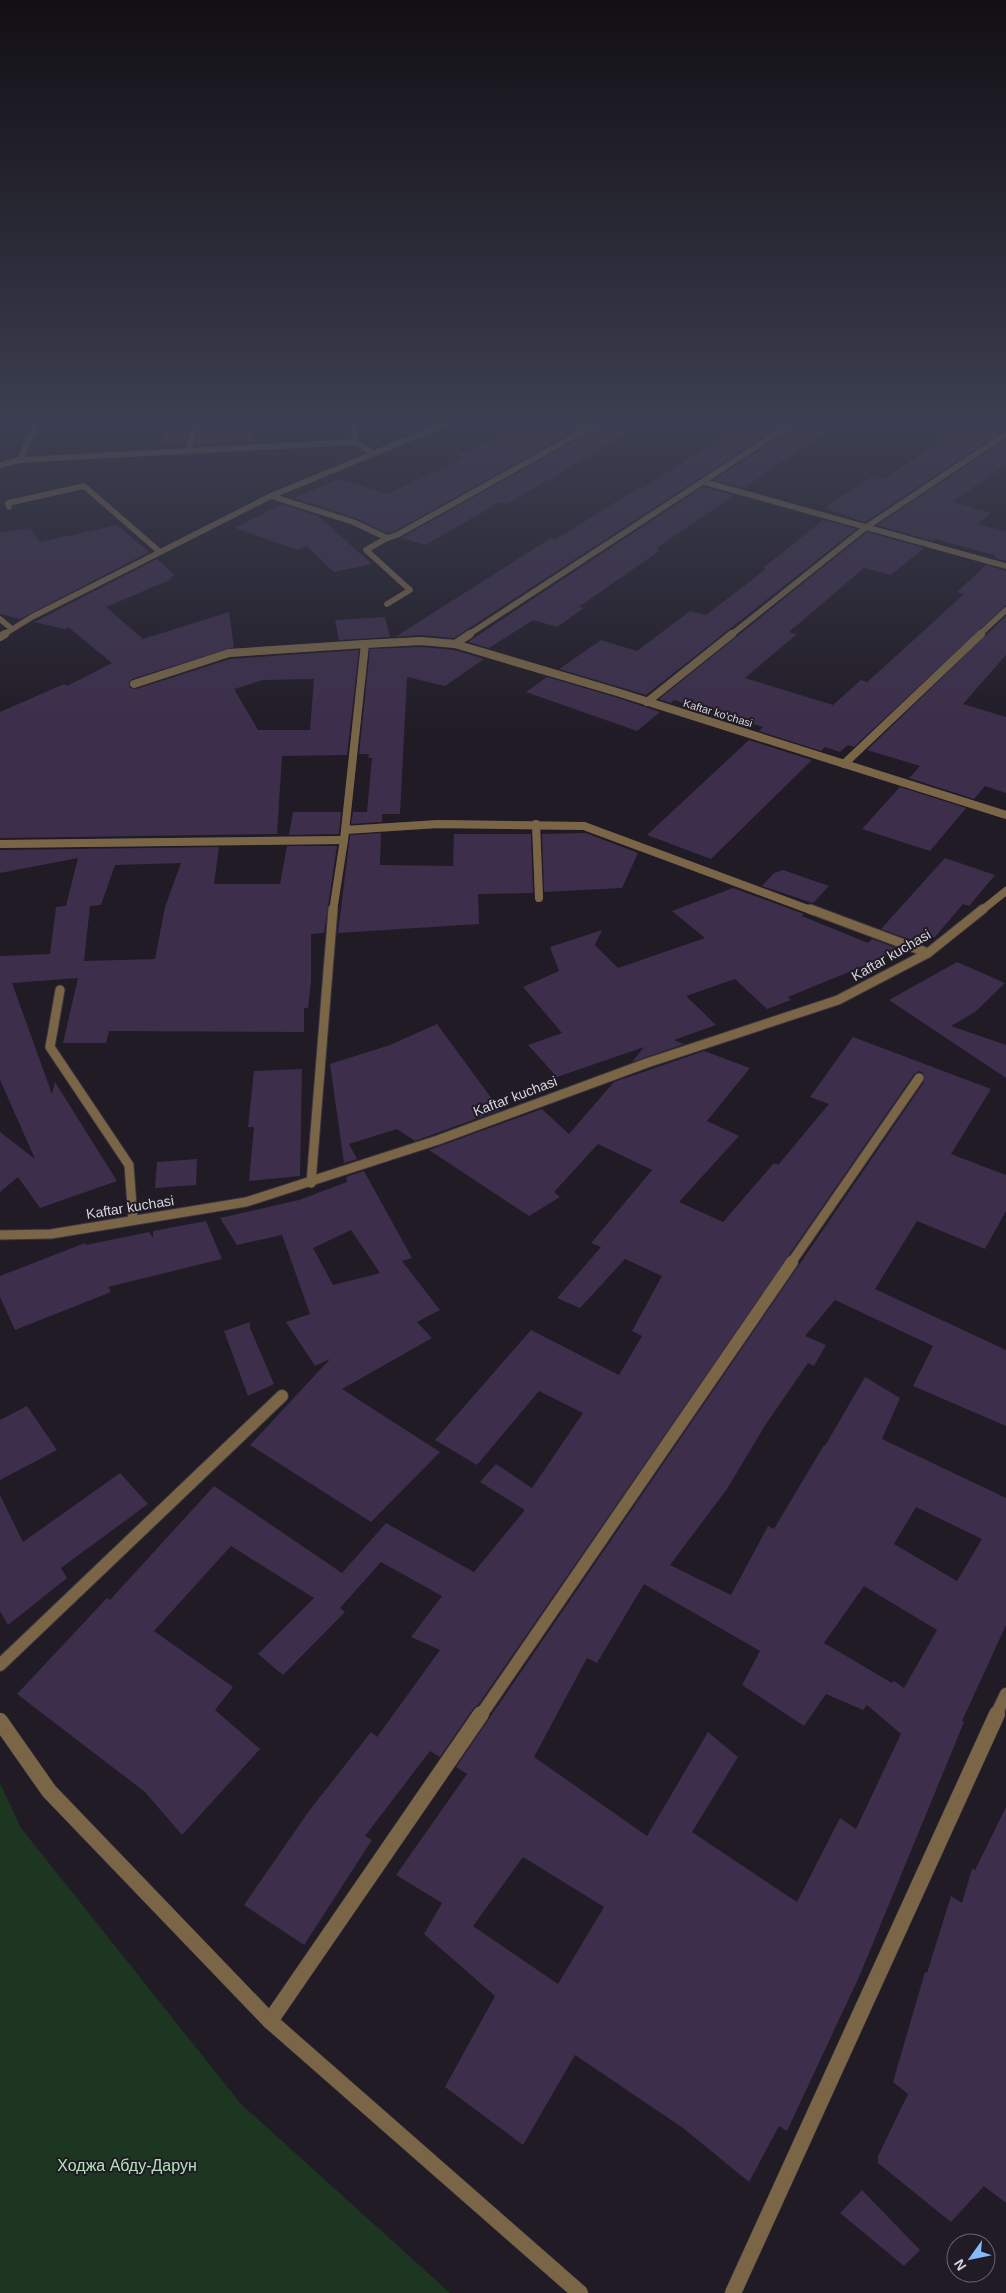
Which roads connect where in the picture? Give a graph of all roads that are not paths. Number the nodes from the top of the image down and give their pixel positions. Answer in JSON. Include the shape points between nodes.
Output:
{"nodes":[{"id":1,"x":131,"y":527,"type":"edge"},
{"id":2,"x":210,"y":527,"type":"edge"},
{"id":3,"x":364,"y":527,"type":"edge"},
{"id":4,"x":411,"y":527,"type":"edge"},
{"id":5,"x":635,"y":527,"type":"edge"},
{"id":6,"x":862,"y":527,"type":"edge"},
{"id":7,"x":865,"y":528,"type":"junction"},
{"id":8,"x":387,"y":538,"type":"junction"},
{"id":9,"x":160,"y":552,"type":"junction"},
{"id":10,"x":1006,"y":566,"type":"edge"},
{"id":11,"x":388,"y":604,"type":"dead end"},
{"id":12,"x":1006,"y":610,"type":"edge"},
{"id":13,"x":0,"y":619,"type":"edge"},
{"id":14,"x":12,"y":629,"type":"junction"},
{"id":15,"x":0,"y":637,"type":"edge"},
{"id":16,"x":365,"y":644,"type":"junction"},
{"id":17,"x":455,"y":644,"type":"junction"},
{"id":18,"x":134,"y":684,"type":"dead end"},
{"id":19,"x":647,"y":702,"type":"junction"},
{"id":20,"x":844,"y":764,"type":"junction"},
{"id":21,"x":1006,"y":815,"type":"edge"},
{"id":22,"x":536,"y":824,"type":"junction"},
{"id":23,"x":345,"y":830,"type":"junction"},
{"id":24,"x":344,"y":840,"type":"junction"},
{"id":25,"x":0,"y":844,"type":"edge"},
{"id":26,"x":1006,"y":891,"type":"edge"},
{"id":27,"x":539,"y":898,"type":"dead end"},
{"id":28,"x":928,"y":954,"type":"junction"},
{"id":29,"x":60,"y":990,"type":"dead end"},
{"id":30,"x":919,"y":1078,"type":"dead end"},
{"id":31,"x":311,"y":1183,"type":"junction"},
{"id":32,"x":133,"y":1220,"type":"junction"},
{"id":33,"x":0,"y":1235,"type":"edge"},
{"id":34,"x":282,"y":1396,"type":"dead end"},
{"id":35,"x":0,"y":1665,"type":"edge"},
{"id":36,"x":1006,"y":1694,"type":"edge"},
{"id":37,"x":0,"y":1721,"type":"edge"},
{"id":38,"x":270,"y":2021,"type":"junction"},
{"id":39,"x":580,"y":2293,"type":"edge"},
{"id":40,"x":733,"y":2293,"type":"edge"}],
"edges":[{"from":1,"to":9,"type":"street"},
{"from":2,"to":9,"type":"street"},
{"from":3,"to":8,"type":"street"},
{"from":4,"to":8,"type":"street"},
{"from":5,"to":17,"type":"street"},
{"from":6,"to":7,"type":"street"},
{"from":7,"to":10,"type":"street"},
{"from":7,"to":19,"type":"street"},
{"from":8,"to":11,"type":"street","via":[[366,550],[410,590]]},
{"from":9,"to":14,"type":"street"},
{"from":12,"to":20,"type":"street"},
{"from":13,"to":14,"type":"street"},
{"from":14,"to":15,"type":"street"},
{"from":16,"to":17,"type":"street","name":"Kaftar ko'chasi","via":[[421,641]]},
{"from":16,"to":18,"type":"street","name":"Kaftar ko'chasi","via":[[229,654]]},
{"from":16,"to":23,"type":"street"},
{"from":17,"to":19,"type":"street","name":"Kaftar ko'chasi"},
{"from":19,"to":20,"type":"street","name":"Kaftar ko'chasi"},
{"from":20,"to":21,"type":"street","name":"Kaftar ko'chasi"},
{"from":22,"to":23,"type":"street","via":[[438,824]]},
{"from":22,"to":27,"type":"street"},
{"from":22,"to":28,"type":"street","via":[[584,826]]},
{"from":23,"to":24,"type":"street"},
{"from":24,"to":25,"type":"street"},
{"from":24,"to":31,"type":"street","via":[[332,918]]},
{"from":26,"to":28,"type":"street","name":"Kaftar kuchasi"},
{"from":28,"to":31,"type":"street","name":"Kaftar kuchasi","via":[[838,1000],[647,1063]]},
{"from":29,"to":32,"type":"street","via":[[50,1047],[129,1165]]},
{"from":30,"to":38,"type":"street"},
{"from":31,"to":32,"type":"street","name":"Kaftar kuchasi","via":[[246,1202]]},
{"from":32,"to":33,"type":"street","name":"Kaftar kuchasi","via":[[51,1234]]},
{"from":34,"to":35,"type":"street"},
{"from":36,"to":40,"type":"street"},
{"from":37,"to":38,"type":"street","via":[[49,1791]]},
{"from":38,"to":39,"type":"street"}]}
